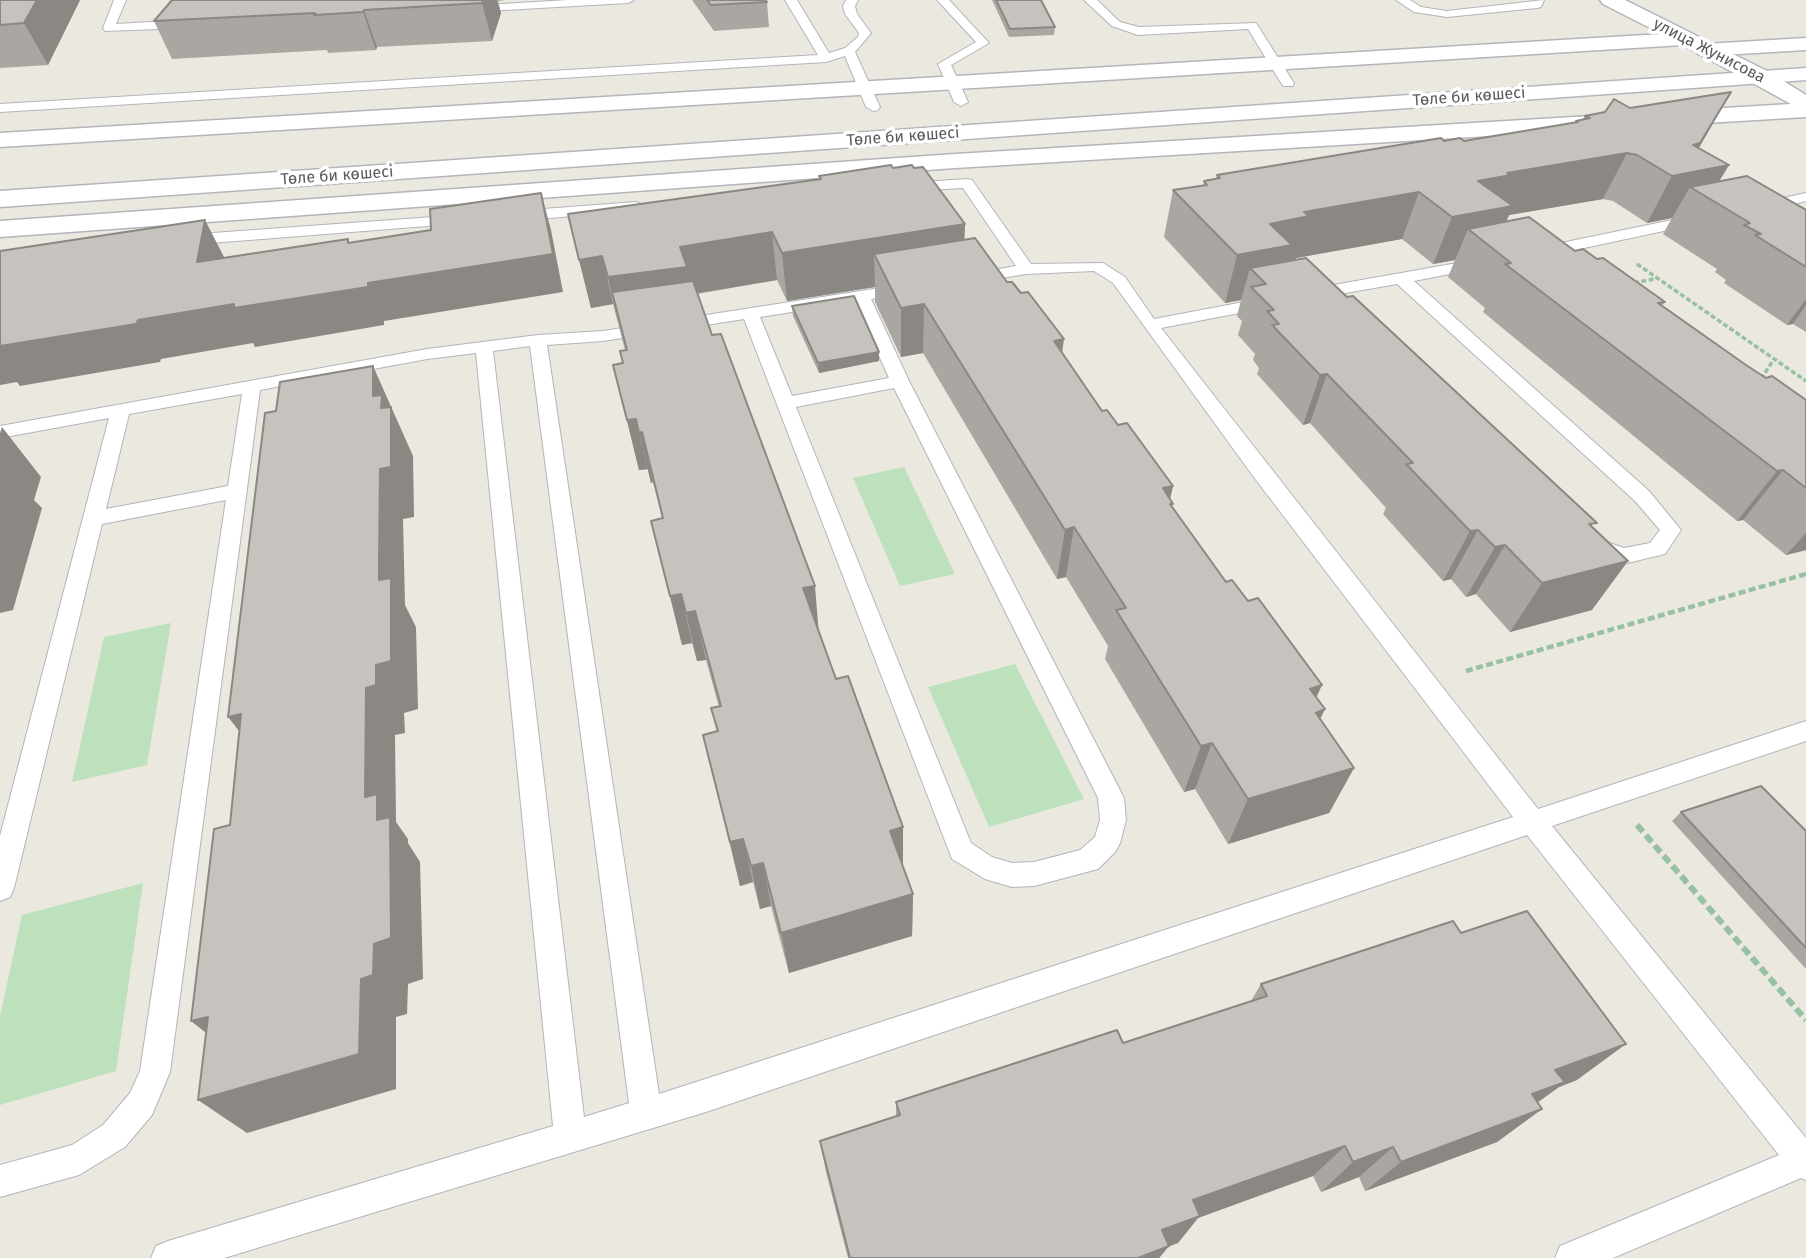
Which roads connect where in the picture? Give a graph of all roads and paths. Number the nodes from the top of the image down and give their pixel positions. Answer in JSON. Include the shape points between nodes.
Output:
{"nodes":[{"id":1,"x":120,"y":0,"type":"edge"},
{"id":2,"x":628,"y":0,"type":"edge"},
{"id":3,"x":791,"y":0,"type":"edge"},
{"id":4,"x":852,"y":0,"type":"edge"},
{"id":5,"x":943,"y":0,"type":"edge"},
{"id":6,"x":1090,"y":0,"type":"edge"},
{"id":7,"x":1402,"y":0,"type":"edge"},
{"id":8,"x":1538,"y":0,"type":"edge"},
{"id":9,"x":1611,"y":0,"type":"edge"},
{"id":10,"x":450,"y":10,"type":"dead end"},
{"id":11,"x":204,"y":23,"type":"dead end"},
{"id":12,"x":1685,"y":39,"type":"junction"},
{"id":13,"x":1806,"y":44,"type":"edge"},
{"id":14,"x":1705,"y":50,"type":"junction"},
{"id":15,"x":849,"y":51,"type":"junction"},
{"id":16,"x":827,"y":58,"type":"junction"},
{"id":17,"x":1275,"y":62,"type":"junction"},
{"id":18,"x":1806,"y":74,"type":"edge"},
{"id":19,"x":1761,"y":77,"type":"junction"},
{"id":20,"x":1288,"y":83,"type":"dead end"},
{"id":21,"x":956,"y":92,"type":"junction"},
{"id":22,"x":869,"y":98,"type":"junction"},
{"id":23,"x":1806,"y":104,"type":"edge"},
{"id":24,"x":0,"y":108,"type":"edge"},
{"id":25,"x":1806,"y":110,"type":"edge"},
{"id":26,"x":0,"y":140,"type":"edge"},
{"id":27,"x":955,"y":161,"type":"junction"},
{"id":28,"x":967,"y":183,"type":"junction"},
{"id":29,"x":884,"y":189,"type":"edge"},
{"id":30,"x":1806,"y":197,"type":"edge"},
{"id":31,"x":0,"y":200,"type":"edge"},
{"id":32,"x":649,"y":206,"type":"edge"},
{"id":33,"x":1719,"y":216,"type":"edge"},
{"id":34,"x":1765,"y":222,"type":"edge"},
{"id":35,"x":0,"y":229,"type":"edge"},
{"id":36,"x":1603,"y":240,"type":"junction"},
{"id":37,"x":164,"y":242,"type":"edge"},
{"id":38,"x":1528,"y":255,"type":"edge"},
{"id":39,"x":1503,"y":259,"type":"edge"},
{"id":40,"x":1026,"y":269,"type":"junction"},
{"id":41,"x":1401,"y":278,"type":"junction"},
{"id":42,"x":1658,"y":278,"type":"junction"},
{"id":43,"x":959,"y":279,"type":"edge"},
{"id":44,"x":1632,"y":284,"type":"edge"},
{"id":45,"x":922,"y":286,"type":"edge"},
{"id":46,"x":1334,"y":290,"type":"junction"},
{"id":47,"x":861,"y":296,"type":"junction"},
{"id":48,"x":1354,"y":310,"type":"edge"},
{"id":49,"x":751,"y":314,"type":"junction"},
{"id":50,"x":1150,"y":325,"type":"junction"},
{"id":51,"x":538,"y":340,"type":"junction"},
{"id":52,"x":484,"y":346,"type":"junction"},
{"id":53,"x":1774,"y":359,"type":"junction"},
{"id":54,"x":1760,"y":380,"type":"edge"},
{"id":55,"x":900,"y":381,"type":"junction"},
{"id":56,"x":1806,"y":381,"type":"edge"},
{"id":57,"x":252,"y":385,"type":"junction"},
{"id":58,"x":785,"y":403,"type":"junction"},
{"id":59,"x":121,"y":409,"type":"junction"},
{"id":60,"x":0,"y":432,"type":"edge"},
{"id":61,"x":239,"y":491,"type":"junction"},
{"id":62,"x":94,"y":518,"type":"junction"},
{"id":63,"x":1582,"y":534,"type":"edge"},
{"id":64,"x":1806,"y":574,"type":"edge"},
{"id":65,"x":1424,"y":683,"type":"junction"},
{"id":66,"x":1806,"y":730,"type":"edge"},
{"id":67,"x":1611,"y":796,"type":"junction"},
{"id":68,"x":1533,"y":822,"type":"junction"},
{"id":69,"x":0,"y":888,"type":"edge"},
{"id":70,"x":1806,"y":1020,"type":"edge"},
{"id":71,"x":646,"y":1114,"type":"junction"},
{"id":72,"x":570,"y":1137,"type":"junction"},
{"id":73,"x":1805,"y":1163,"type":"edge"},
{"id":74,"x":0,"y":1181,"type":"edge"},
{"id":75,"x":168,"y":1258,"type":"edge"},
{"id":76,"x":1572,"y":1258,"type":"edge"}],
"edges":[{"from":1,"to":11,"type":"lane","via":[[109,28]]},
{"from":2,"to":10,"type":"lane"},
{"from":3,"to":16,"type":"lane"},
{"from":4,"to":15,"type":"lane","via":[[851,14],[865,33]]},
{"from":5,"to":21,"type":"lane","via":[[983,43],[944,64]]},
{"from":6,"to":17,"type":"lane","via":[[1116,24],[1138,31],[1252,25]]},
{"from":7,"to":8,"type":"lane","via":[[1418,10],[1447,14],[1537,5]]},
{"from":9,"to":12,"type":"street","name":"улица Жунисова"},
{"from":12,"to":14,"type":"street","name":"улица Жунисова"},
{"from":12,"to":17,"type":"street"},
{"from":13,"to":14,"type":"street"},
{"from":14,"to":19,"type":"street","name":"улица Жунисова"},
{"from":15,"to":16,"type":"lane"},
{"from":15,"to":22,"type":"lane"},
{"from":16,"to":24,"type":"lane"},
{"from":17,"to":20,"type":"lane"},
{"from":17,"to":21,"type":"street"},
{"from":18,"to":19,"type":"street","name":"Төле би көшесі"},
{"from":19,"to":23,"type":"street","name":"улица Жунисова"},
{"from":19,"to":31,"type":"street","name":"Төле би көшесі"},
{"from":21,"to":22,"type":"street"},
{"from":22,"to":26,"type":"street"},
{"from":25,"to":27,"type":"street"},
{"from":27,"to":28,"type":"lane"},
{"from":27,"to":35,"type":"street"},
{"from":28,"to":29,"type":"lane"},
{"from":28,"to":40,"type":"lane"},
{"from":30,"to":34,"type":"lane","via":[[1745,210]]},
{"from":32,"to":37,"type":"lane"},
{"from":33,"to":36,"type":"lane"},
{"from":36,"to":38,"type":"lane"},
{"from":36,"to":42,"type":"path"},
{"from":39,"to":41,"type":"lane"},
{"from":40,"to":43,"type":"lane"},
{"from":40,"to":50,"type":"lane","via":[[1097,266],[1119,281]]},
{"from":41,"to":46,"type":"lane"},
{"from":41,"to":63,"type":"lane","via":[[1642,496],[1671,530],[1657,549],[1623,556]]},
{"from":42,"to":44,"type":"path"},
{"from":42,"to":53,"type":"path"},
{"from":45,"to":47,"type":"lane"},
{"from":46,"to":48,"type":"lane"},
{"from":46,"to":50,"type":"lane"},
{"from":47,"to":49,"type":"lane"},
{"from":47,"to":55,"type":"lane"},
{"from":49,"to":51,"type":"lane","via":[[603,336]]},
{"from":49,"to":58,"type":"lane"},
{"from":50,"to":65,"type":"lane"},
{"from":51,"to":52,"type":"lane"},
{"from":51,"to":71,"type":"lane"},
{"from":52,"to":57,"type":"lane"},
{"from":52,"to":72,"type":"lane"},
{"from":53,"to":54,"type":"path"},
{"from":53,"to":56,"type":"path"},
{"from":55,"to":58,"type":"lane"},
{"from":55,"to":58,"type":"lane","via":[[1111,798],[1113,820],[1107,843],[1088,860],[1012,875],[985,867],[961,851]]},
{"from":57,"to":59,"type":"lane"},
{"from":57,"to":61,"type":"lane"},
{"from":59,"to":60,"type":"lane"},
{"from":59,"to":62,"type":"lane"},
{"from":61,"to":62,"type":"lane"},
{"from":61,"to":74,"type":"lane","via":[[155,1072],[141,1104],[114,1136],[79,1160]]},
{"from":62,"to":69,"type":"lane"},
{"from":64,"to":65,"type":"path"},
{"from":65,"to":68,"type":"lane"},
{"from":66,"to":67,"type":"lane"},
{"from":67,"to":68,"type":"lane"},
{"from":67,"to":70,"type":"path"},
{"from":68,"to":71,"type":"lane"},
{"from":68,"to":73,"type":"lane"},
{"from":71,"to":72,"type":"lane"},
{"from":72,"to":75,"type":"lane"},
{"from":73,"to":76,"type":"lane"}]}
